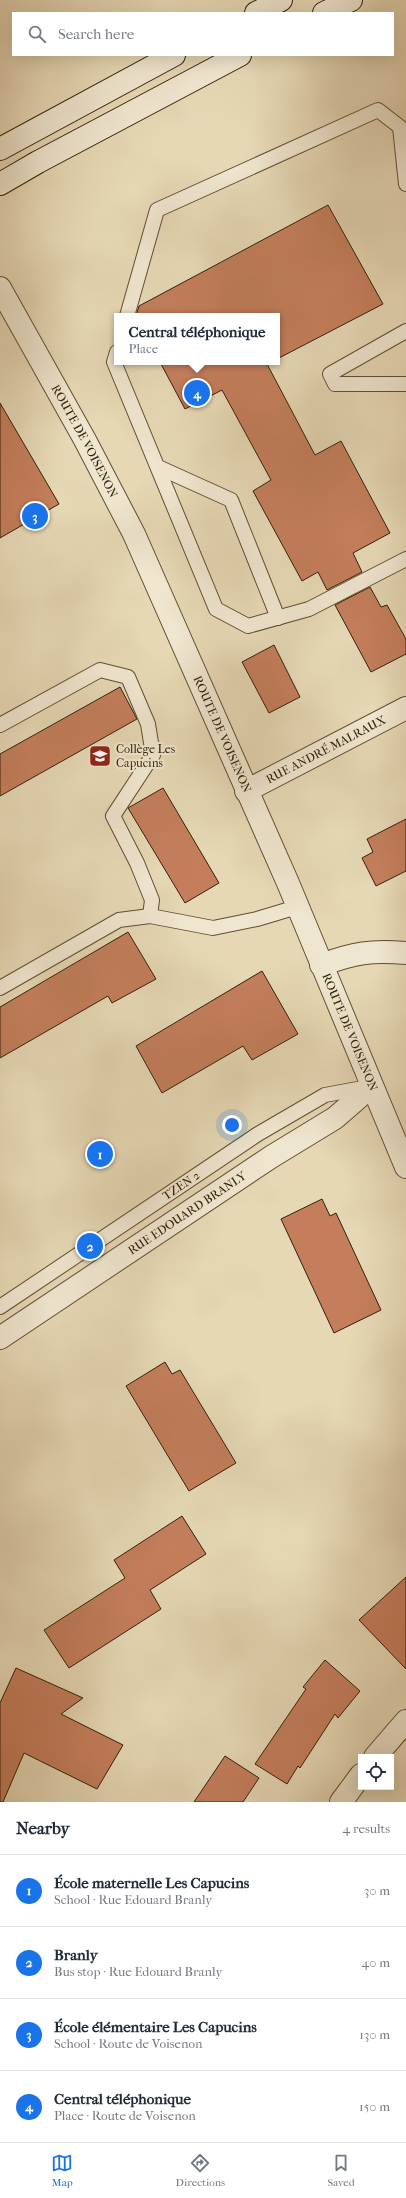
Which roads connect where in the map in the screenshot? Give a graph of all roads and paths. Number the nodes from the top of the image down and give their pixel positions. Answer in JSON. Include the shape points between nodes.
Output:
{"nodes":[{"id":1,"x":281,"y":0,"type":"edge"},
{"id":2,"x":351,"y":0,"type":"edge"},
{"id":3,"x":258,"y":12,"type":"edge"},
{"id":4,"x":326,"y":12,"type":"edge"},
{"id":5,"x":172,"y":56,"type":"edge"},
{"id":6,"x":238,"y":56,"type":"edge"},
{"id":7,"x":0,"y":149,"type":"edge"},
{"id":8,"x":0,"y":184,"type":"edge"},
{"id":9,"x":406,"y":184,"type":"edge"},
{"id":10,"x":0,"y":288,"type":"edge"},
{"id":11,"x":128,"y":313,"type":"edge"},
{"id":12,"x":406,"y":331,"type":"edge"},
{"id":13,"x":115,"y":365,"type":"edge"},
{"id":14,"x":406,"y":384,"type":"edge"},
{"id":15,"x":158,"y":467,"type":"junction"},
{"id":16,"x":406,"y":559,"type":"edge"},
{"id":17,"x":278,"y":618,"type":"junction"},
{"id":18,"x":406,"y":708,"type":"edge"},
{"id":19,"x":0,"y":725,"type":"edge"},
{"id":20,"x":246,"y":791,"type":"junction"},
{"id":21,"x":298,"y":907,"type":"junction"},
{"id":22,"x":150,"y":916,"type":"junction"},
{"id":23,"x":406,"y":953,"type":"edge"},
{"id":24,"x":322,"y":965,"type":"junction"},
{"id":25,"x":0,"y":988,"type":"edge"},
{"id":26,"x":372,"y":1086,"type":"junction"},
{"id":27,"x":406,"y":1167,"type":"edge"},
{"id":28,"x":0,"y":1307,"type":"edge"},
{"id":29,"x":0,"y":1338,"type":"edge"},
{"id":30,"x":406,"y":1721,"type":"edge"},
{"id":31,"x":378,"y":1754,"type":"edge"},
{"id":32,"x":358,"y":1779,"type":"edge"},
{"id":33,"x":341,"y":1802,"type":"edge"}],
"edges":[{"from":1,"to":3,"type":"street"},
{"from":2,"to":4,"type":"street"},
{"from":5,"to":7,"type":"street"},
{"from":6,"to":8,"type":"street"},
{"from":9,"to":11,"type":"lane","via":[[400,127],[378,110],[157,210]]},
{"from":10,"to":20,"type":"street","name":"ROUTE DE VOISENON","via":[[118,499]]},
{"from":12,"to":14,"type":"lane","via":[[330,374],[335,384]]},
{"from":13,"to":15,"type":"lane"},
{"from":15,"to":17,"type":"lane","via":[[231,500]]},
{"from":15,"to":17,"type":"lane","via":[[216,609],[248,626]]},
{"from":16,"to":17,"type":"lane","via":[[309,609]]},
{"from":18,"to":20,"type":"street","name":"RUE ANDRÉ MALRAUX"},
{"from":19,"to":22,"type":"lane","via":[[100,670],[128,677],[148,724],[153,755],[113,816],[152,900]]},
{"from":20,"to":21,"type":"street","name":"ROUTE DE VOISENON"},
{"from":21,"to":22,"type":"lane","via":[[213,928]]},
{"from":21,"to":24,"type":"street","name":"ROUTE DE VOISENON"},
{"from":22,"to":25,"type":"lane","via":[[119,920]]},
{"from":23,"to":24,"type":"street","via":[[379,950],[351,954]]},
{"from":24,"to":26,"type":"street","name":"ROUTE DE VOISENON"},
{"from":26,"to":27,"type":"street","name":"ROUTE DE VOISENON"},
{"from":26,"to":28,"type":"lane","name":"TZEN 2","via":[[325,1095],[258,1134]]},
{"from":26,"to":29,"type":"street","name":"RUE EDOUARD BRANLY","via":[[335,1118],[271,1157]]},
{"from":30,"to":31,"type":"street"},
{"from":32,"to":33,"type":"street"}]}
